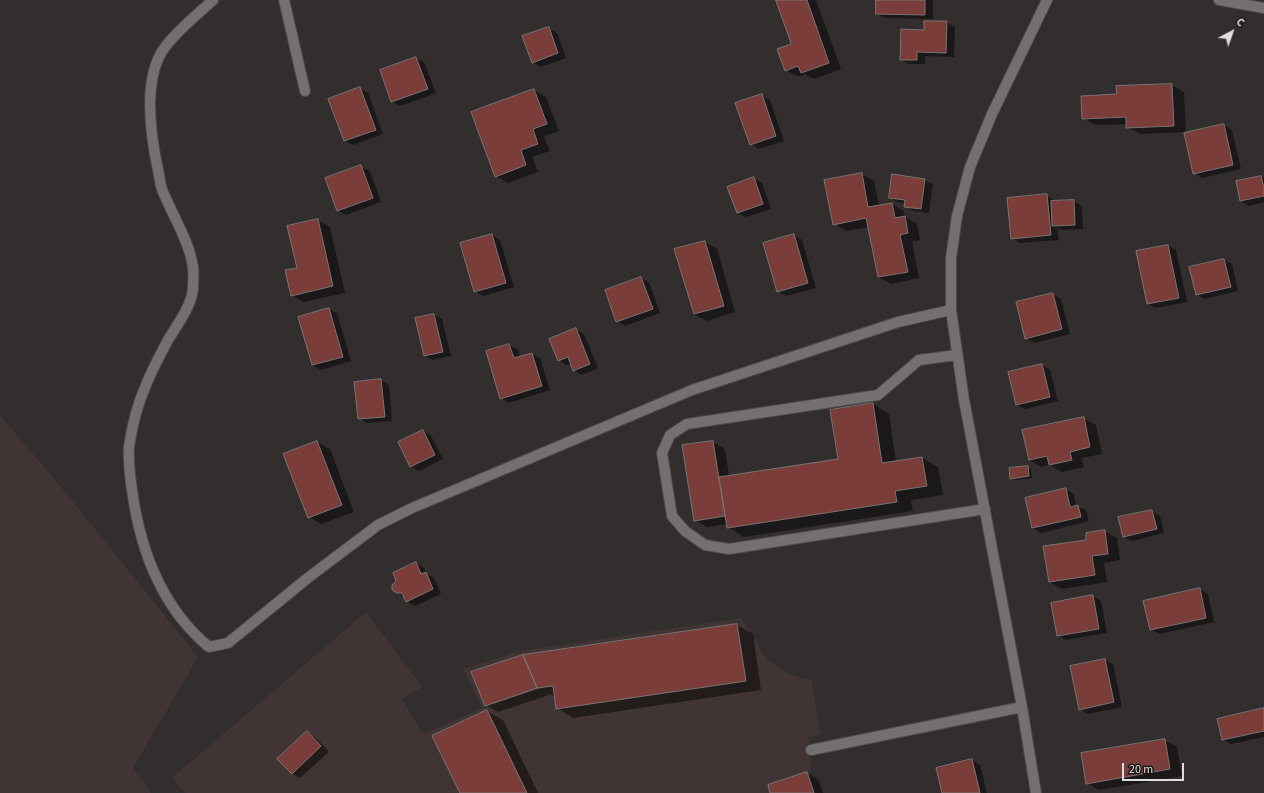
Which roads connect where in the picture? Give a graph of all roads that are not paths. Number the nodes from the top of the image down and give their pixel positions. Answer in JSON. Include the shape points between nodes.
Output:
{"nodes":[{"id":1,"x":213,"y":0,"type":"edge"},
{"id":2,"x":284,"y":0,"type":"edge"},
{"id":3,"x":1047,"y":0,"type":"edge"},
{"id":4,"x":1219,"y":0,"type":"edge"},
{"id":5,"x":1264,"y":8,"type":"edge"},
{"id":6,"x":305,"y":91,"type":"dead end"},
{"id":7,"x":950,"y":310,"type":"junction"},
{"id":8,"x":957,"y":355,"type":"junction"},
{"id":9,"x":985,"y":509,"type":"junction"},
{"id":10,"x":1022,"y":707,"type":"junction"},
{"id":11,"x":811,"y":750,"type":"dead end"},
{"id":12,"x":1036,"y":793,"type":"edge"}],
"edges":[{"from":1,"to":7,"type":"street","via":[[159,56],[152,78],[152,140],[162,192],[186,242],[194,268],[192,291],[187,307],[145,386],[135,415],[129,449],[135,512],[147,555],[161,588],[178,614],[209,647],[228,643],[378,525],[412,508],[692,390],[898,322]]},
{"from":2,"to":6,"type":"street"},
{"from":3,"to":7,"type":"street","via":[[970,166],[957,216],[951,258]]},
{"from":4,"to":5,"type":"street"},
{"from":7,"to":8,"type":"street"},
{"from":8,"to":9,"type":"street"},
{"from":8,"to":9,"type":"street","via":[[919,360],[878,395],[687,424],[670,435],[662,453],[672,516],[685,531],[705,545],[729,549]]},
{"from":9,"to":10,"type":"street"},
{"from":10,"to":11,"type":"street"},
{"from":10,"to":12,"type":"street"}]}
